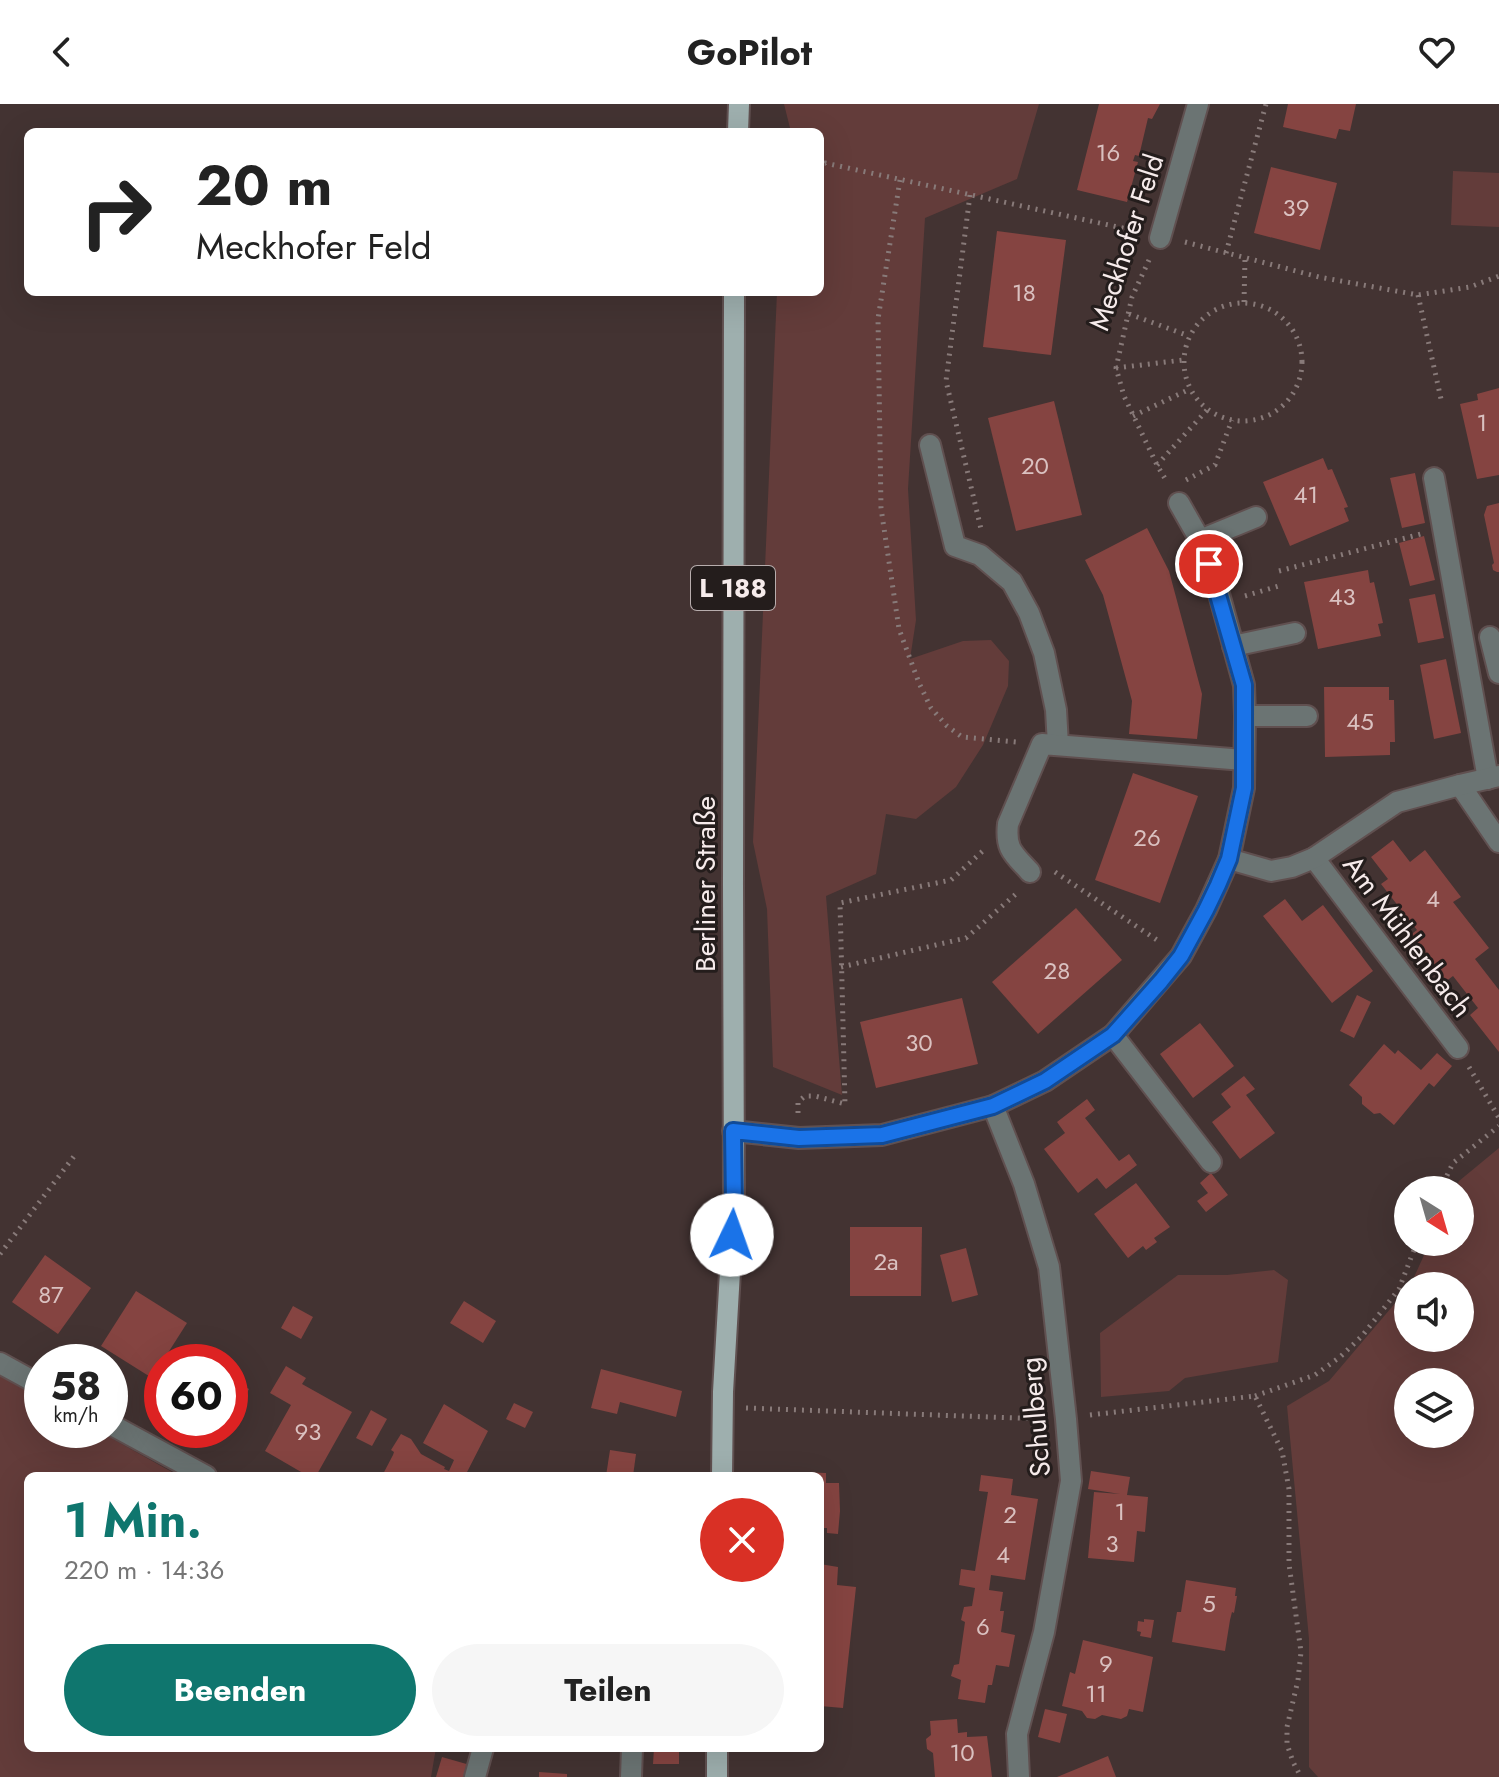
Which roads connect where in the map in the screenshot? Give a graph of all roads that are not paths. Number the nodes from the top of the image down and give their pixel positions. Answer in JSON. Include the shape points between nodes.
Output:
{"nodes":[{"id":1,"x":739,"y":104,"type":"edge"},
{"id":2,"x":1198,"y":104,"type":"edge"},
{"id":3,"x":738,"y":128,"type":"edge"},
{"id":4,"x":1160,"y":238,"type":"road end"},
{"id":5,"x":734,"y":296,"type":"edge"},
{"id":6,"x":930,"y":445,"type":"dead end"},
{"id":7,"x":1434,"y":478,"type":"dead end"},
{"id":8,"x":1175,"y":495,"type":"road end"},
{"id":9,"x":1256,"y":517,"type":"dead end"},
{"id":10,"x":1200,"y":540,"type":"junction"},
{"id":11,"x":1295,"y":633,"type":"dead end"},
{"id":12,"x":1490,"y":637,"type":"dead end"},
{"id":13,"x":1233,"y":646,"type":"junction"},
{"id":14,"x":1499,"y":673,"type":"edge"},
{"id":15,"x":1245,"y":716,"type":"junction"},
{"id":16,"x":1307,"y":716,"type":"dead end"},
{"id":17,"x":1050,"y":744,"type":"junction"},
{"id":18,"x":1244,"y":760,"type":"junction"},
{"id":19,"x":1493,"y":778,"type":"edge"},
{"id":20,"x":1460,"y":785,"type":"junction"},
{"id":21,"x":1499,"y":842,"type":"edge"},
{"id":22,"x":1314,"y":858,"type":"junction"},
{"id":23,"x":1229,"y":859,"type":"junction"},
{"id":24,"x":1033,"y":875,"type":"road end"},
{"id":25,"x":1113,"y":1035,"type":"junction"},
{"id":26,"x":1458,"y":1048,"type":"road end"},
{"id":27,"x":993,"y":1106,"type":"junction"},
{"id":28,"x":733,"y":1131,"type":"junction"},
{"id":29,"x":1211,"y":1162,"type":"dead end"},
{"id":30,"x":0,"y":1363,"type":"edge"},
{"id":31,"x":24,"y":1376,"type":"edge"},
{"id":32,"x":128,"y":1434,"type":"edge"},
{"id":33,"x":199,"y":1472,"type":"edge"},
{"id":34,"x":722,"y":1472,"type":"edge"},
{"id":35,"x":482,"y":1752,"type":"edge"},
{"id":36,"x":632,"y":1752,"type":"edge"},
{"id":37,"x":717,"y":1752,"type":"edge"},
{"id":38,"x":475,"y":1777,"type":"edge"},
{"id":39,"x":631,"y":1777,"type":"edge"},
{"id":40,"x":717,"y":1777,"type":"edge"},
{"id":41,"x":1019,"y":1777,"type":"edge"}],
"edges":[{"from":1,"to":3,"type":"main road"},
{"from":2,"to":4,"type":"street","name":"Meckhofer Feld"},
{"from":5,"to":28,"type":"main road","name":"Berliner Straße","number":"L 188"},
{"from":6,"to":17,"type":"street","via":[[955,546],[980,555],[1012,582],[1029,613],[1056,710]]},
{"from":7,"to":19,"type":"street"},
{"from":8,"to":10,"type":"street"},
{"from":9,"to":10,"type":"street"},
{"from":10,"to":13,"type":"street"},
{"from":11,"to":13,"type":"street"},
{"from":12,"to":14,"type":"street"},
{"from":13,"to":15,"type":"street","via":[[1244,685]]},
{"from":15,"to":16,"type":"street"},
{"from":15,"to":18,"type":"street"},
{"from":17,"to":18,"type":"street"},
{"from":17,"to":24,"type":"street","via":[[1008,824],[1006,838]]},
{"from":18,"to":23,"type":"street","via":[[1244,788]]},
{"from":19,"to":20,"type":"street","name":"Am Mühlenbach"},
{"from":20,"to":21,"type":"street"},
{"from":20,"to":22,"type":"street","name":"Am Mühlenbach","via":[[1397,802]]},
{"from":22,"to":23,"type":"street","name":"Am Mühlenbach","via":[[1271,871]]},
{"from":22,"to":26,"type":"street","name":"Am Mühlenbach"},
{"from":23,"to":25,"type":"street","via":[[1181,956]]},
{"from":25,"to":27,"type":"street","via":[[1045,1081]]},
{"from":25,"to":29,"type":"street"},
{"from":27,"to":28,"type":"street","via":[[882,1135],[799,1138]]},
{"from":27,"to":41,"type":"street","name":"Schulberg","via":[[1049,1267],[1071,1481],[1044,1632],[1017,1734]]},
{"from":28,"to":34,"type":"main road","name":"Berliner Straße","number":"L 188"},
{"from":30,"to":31,"type":"street"},
{"from":32,"to":33,"type":"street"},
{"from":35,"to":38,"type":"street"},
{"from":36,"to":39,"type":"street"},
{"from":37,"to":40,"type":"main road"}]}
